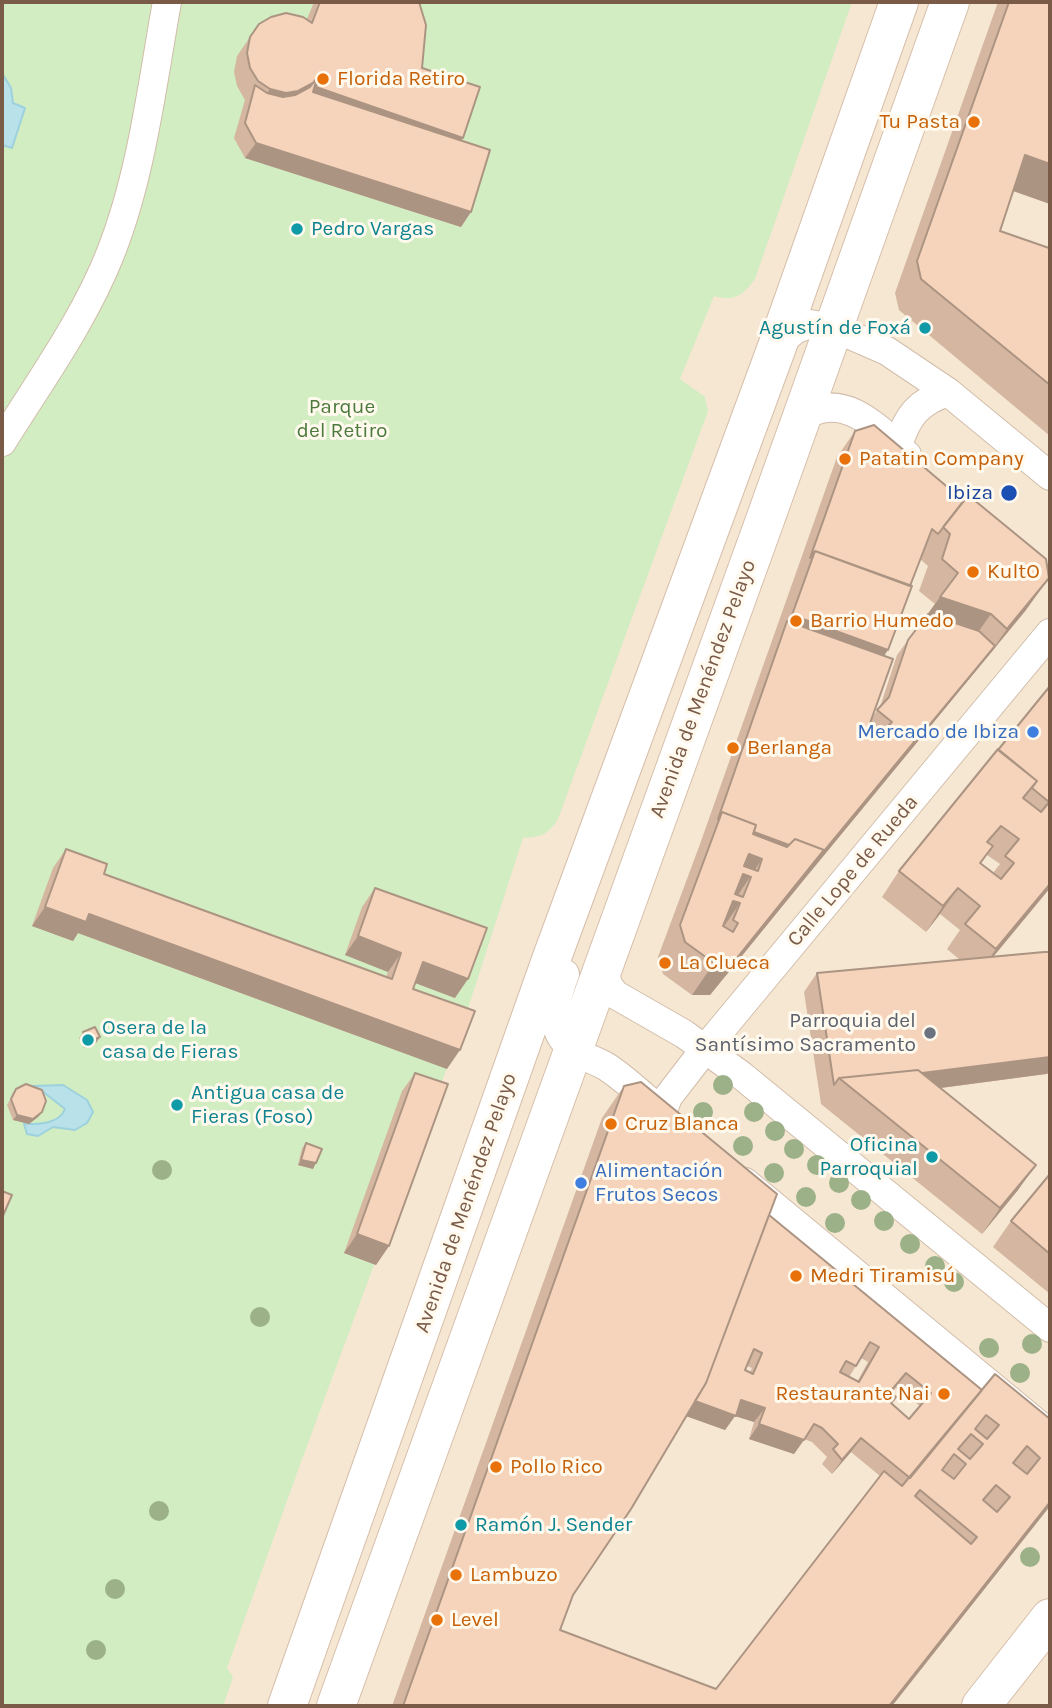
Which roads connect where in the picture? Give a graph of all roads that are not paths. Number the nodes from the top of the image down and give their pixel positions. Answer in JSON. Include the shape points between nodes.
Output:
{"nodes":[{"id":1,"x":167,"y":2,"type":"edge"},
{"id":2,"x":899,"y":2,"type":"edge"},
{"id":3,"x":950,"y":2,"type":"edge"},
{"id":4,"x":834,"y":328,"type":"junction"},
{"id":5,"x":778,"y":344,"type":"junction"},
{"id":6,"x":948,"y":392,"type":"junction"},
{"id":7,"x":803,"y":417,"type":"junction"},
{"id":8,"x":2,"y":442,"type":"edge"},
{"id":9,"x":898,"y":446,"type":"junction"},
{"id":10,"x":932,"y":476,"type":"edge"},
{"id":11,"x":1050,"y":476,"type":"edge"},
{"id":12,"x":1050,"y":633,"type":"edge"},
{"id":13,"x":601,"y":827,"type":"junction"},
{"id":14,"x":601,"y":966,"type":"junction"},
{"id":15,"x":705,"y":1049,"type":"junction"},
{"id":16,"x":573,"y":1050,"type":"junction"},
{"id":17,"x":726,"y":1167,"type":"edge"},
{"id":18,"x":1050,"y":1328,"type":"edge"},
{"id":19,"x":1050,"y":1434,"type":"edge"},
{"id":20,"x":332,"y":1579,"type":"junction"},
{"id":21,"x":1050,"y":1618,"type":"edge"},
{"id":22,"x":287,"y":1706,"type":"edge"},
{"id":23,"x":303,"y":1706,"type":"edge"},
{"id":24,"x":336,"y":1706,"type":"edge"},
{"id":25,"x":981,"y":1706,"type":"edge"}],
"edges":[{"from":1,"to":8,"type":"street","via":[[136,166],[111,252]]},
{"from":2,"to":5,"type":"main road","name":"Avenida de Menéndez Pelayo"},
{"from":3,"to":4,"type":"main road","name":"Avenida de Menéndez Pelayo"},
{"from":4,"to":5,"type":"street","via":[[810,324]]},
{"from":4,"to":6,"type":"street","via":[[902,359]]},
{"from":4,"to":7,"type":"main road","name":"Avenida de Menéndez Pelayo"},
{"from":5,"to":13,"type":"main road","name":"Avenida de Menéndez Pelayo"},
{"from":6,"to":9,"type":"street","via":[[928,398],[913,410]]},
{"from":6,"to":11,"type":"street"},
{"from":7,"to":9,"type":"street","via":[[830,406],[851,411]]},
{"from":7,"to":14,"type":"main road","name":"Avenida de Menéndez Pelayo"},
{"from":9,"to":10,"type":"street"},
{"from":12,"to":15,"type":"street","name":"Calle Lope de Rueda"},
{"from":13,"to":16,"type":"street","name":"Avenida de Menéndez Pelayo","via":[[606,842],[601,875],[555,1003],[556,1026]]},
{"from":13,"to":20,"type":"main road","name":"Avenida de Menéndez Pelayo"},
{"from":14,"to":15,"type":"street","via":[[616,995]]},
{"from":14,"to":16,"type":"main road","name":"Avenida de Menéndez Pelayo"},
{"from":15,"to":16,"type":"street","name":"Calle Lope de Rueda","via":[[668,1097],[671,1120],[619,1076]]},
{"from":15,"to":18,"type":"street"},
{"from":16,"to":24,"type":"main road","name":"Avenida de Menéndez Pelayo"},
{"from":17,"to":19,"type":"street"},
{"from":20,"to":22,"type":"main road","name":"Avenida de Menéndez Pelayo"},
{"from":20,"to":23,"type":"street","name":"Avenida de Menéndez Pelayo","via":[[332,1611]]},
{"from":21,"to":25,"type":"main road"}]}
